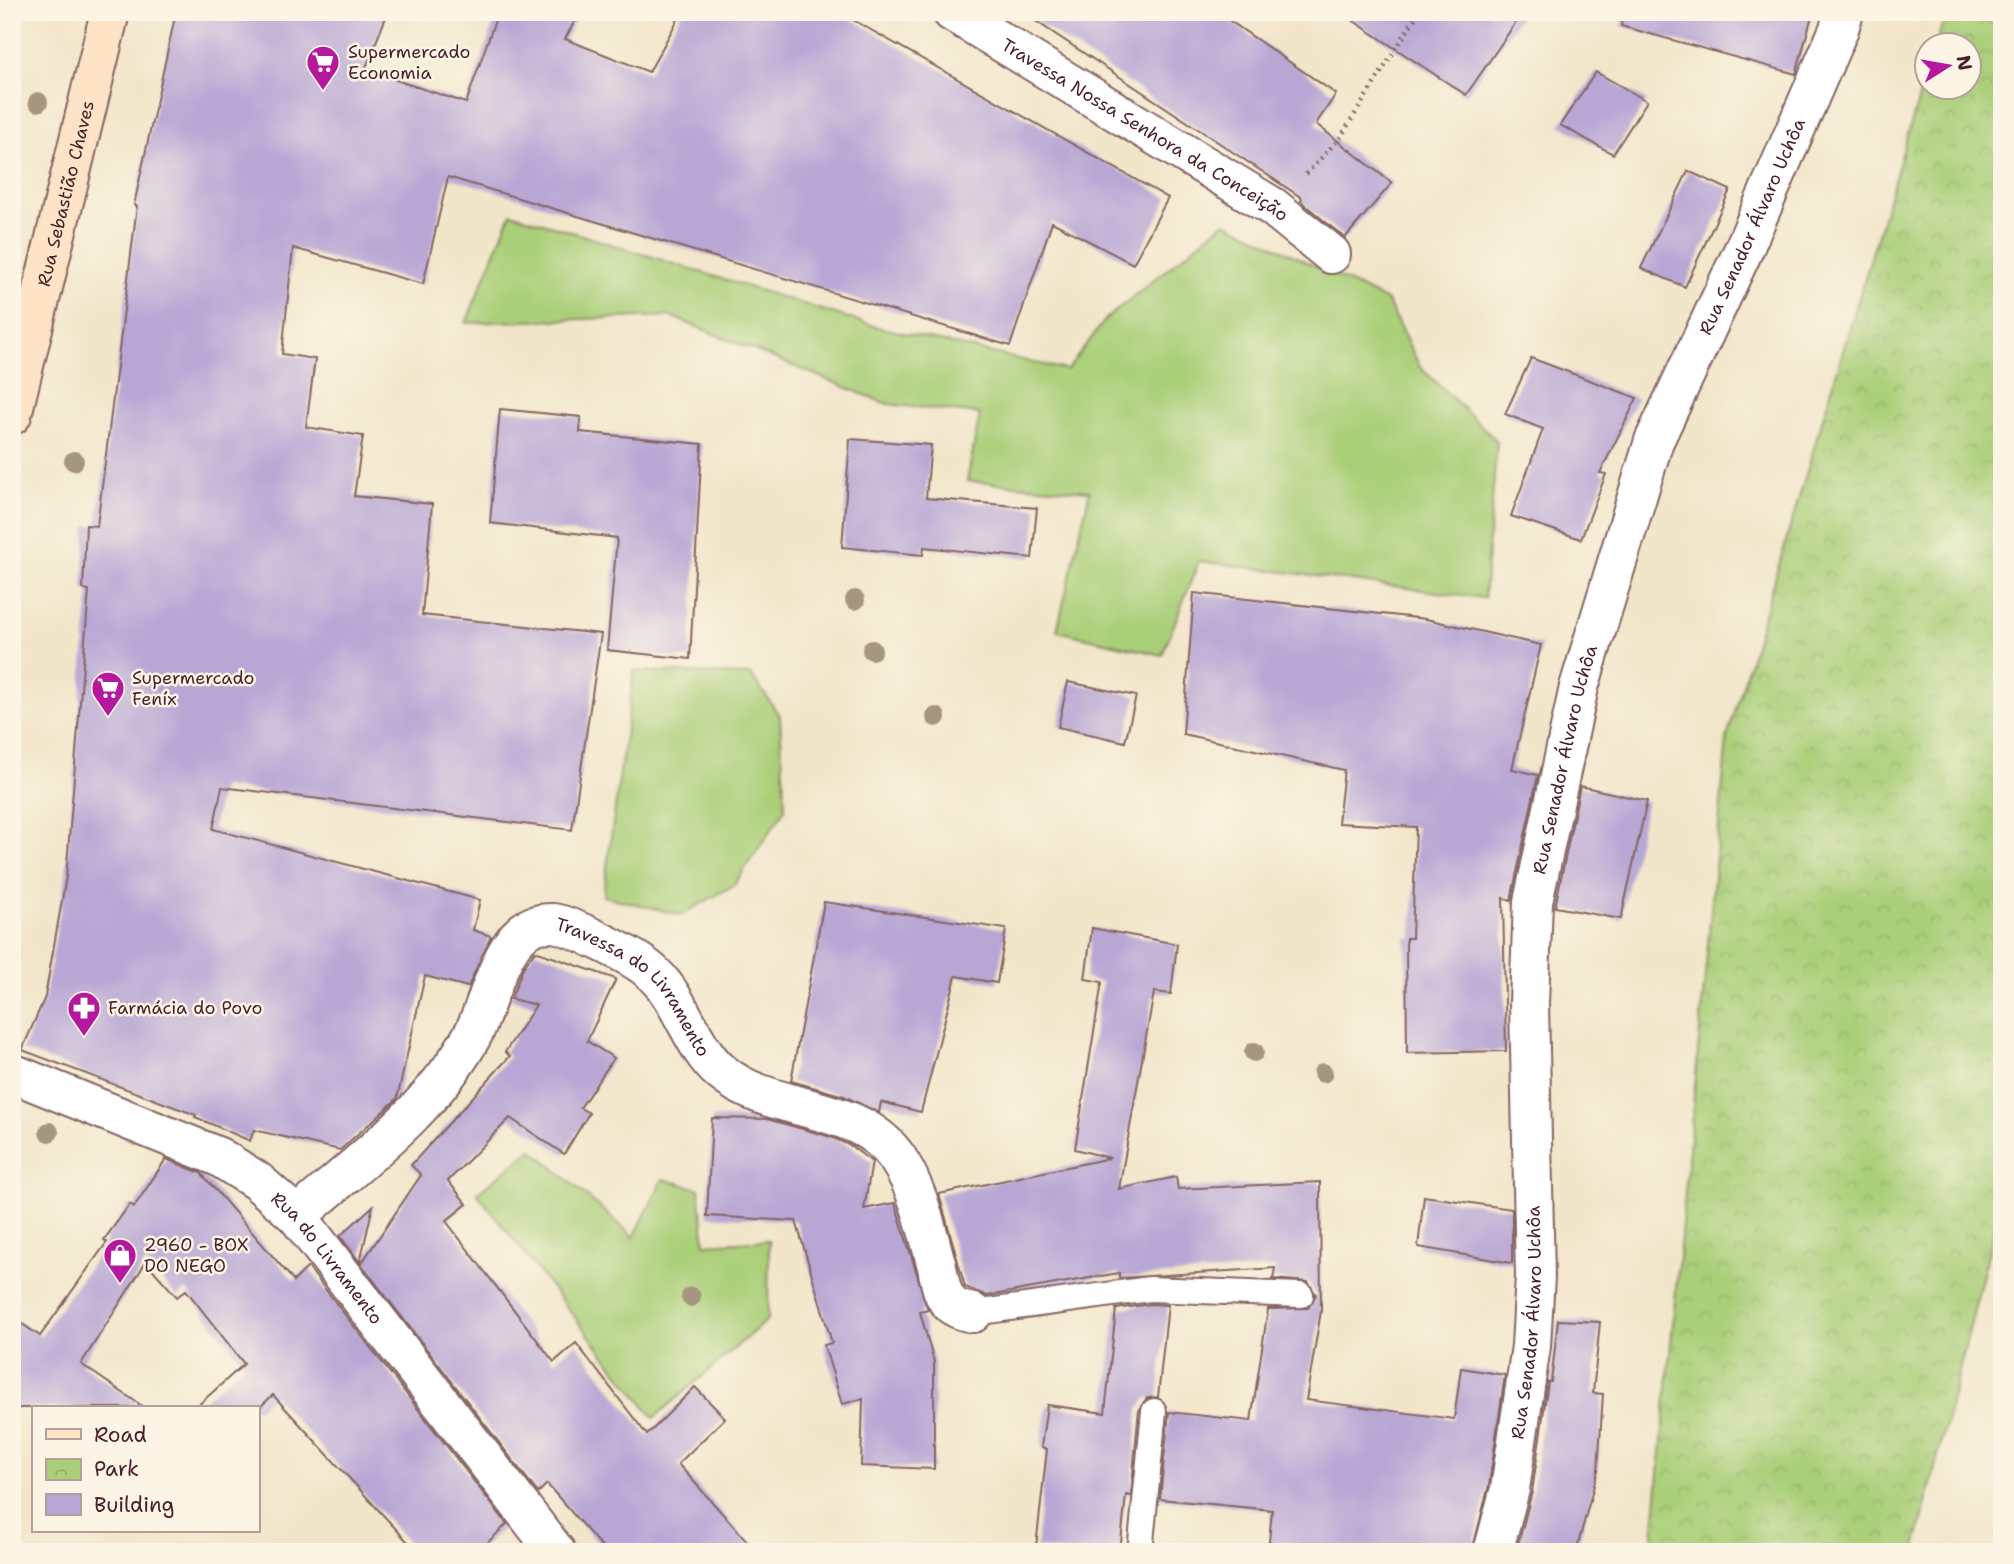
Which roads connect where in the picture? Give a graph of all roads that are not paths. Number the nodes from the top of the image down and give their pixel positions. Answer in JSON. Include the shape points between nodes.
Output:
{"nodes":[{"id":1,"x":110,"y":12,"type":"edge"},
{"id":2,"x":952,"y":12,"type":"edge"},
{"id":3,"x":1844,"y":12,"type":"edge"},
{"id":4,"x":1331,"y":254,"type":"dead end"},
{"id":5,"x":12,"y":415,"type":"edge"},
{"id":6,"x":12,"y":1073,"type":"edge"},
{"id":7,"x":297,"y":1216,"type":"junction"},
{"id":8,"x":1301,"y":1296,"type":"dead end"},
{"id":9,"x":973,"y":1313,"type":"joint"},
{"id":10,"x":1154,"y":1411,"type":"dead end"},
{"id":11,"x":556,"y":1552,"type":"edge"},
{"id":12,"x":1140,"y":1552,"type":"edge"},
{"id":13,"x":1493,"y":1552,"type":"edge"}],
"edges":[{"from":1,"to":5,"type":"main road","name":"Rua Sebastião Chaves"},
{"from":2,"to":4,"type":"street","name":"Travessa Nossa Senhora da Conceição","via":[[1273,207]]},
{"from":3,"to":13,"type":"street","name":"Rua Senador Álvaro Uchôa","via":[[1743,251],[1654,441],[1579,687],[1533,902],[1528,1003],[1535,1276],[1531,1346],[1510,1489]]},
{"from":6,"to":7,"type":"street","name":"Rua do Livramento","via":[[219,1157],[257,1181]]},
{"from":7,"to":9,"type":"street","name":"Travessa do Livramento","via":[[418,1110],[474,1032],[513,939],[535,925],[554,923],[624,953],[659,977],[700,1046],[732,1082],[850,1121],[876,1137],[897,1157],[917,1193],[946,1299]]},
{"from":7,"to":11,"type":"street","name":"Rua do Livramento"},
{"from":8,"to":9,"type":"lane","via":[[1150,1289]]},
{"from":10,"to":12,"type":"lane"}]}
